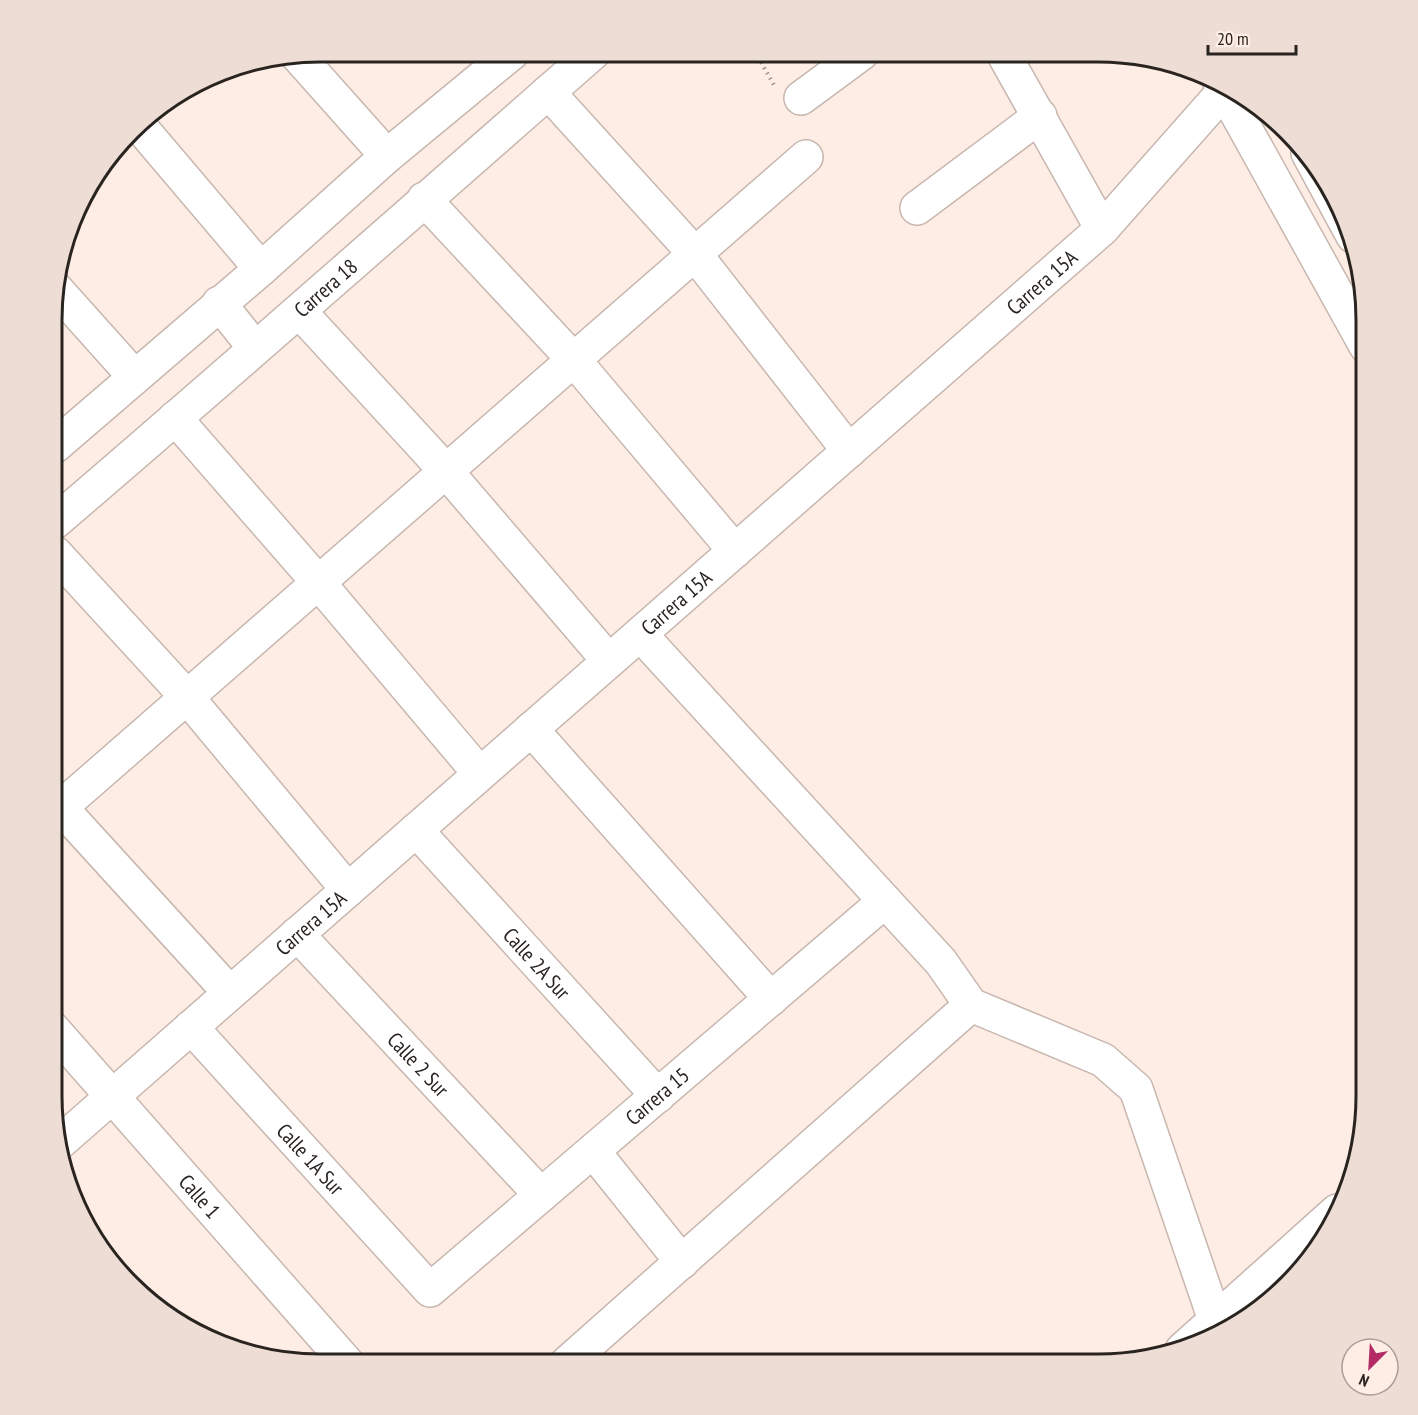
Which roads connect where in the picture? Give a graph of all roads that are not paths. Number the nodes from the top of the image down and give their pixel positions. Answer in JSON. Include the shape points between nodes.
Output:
{"nodes":[{"id":1,"x":303,"y":62,"type":"edge"},
{"id":2,"x":501,"y":62,"type":"edge"},
{"id":3,"x":582,"y":62,"type":"edge"},
{"id":4,"x":849,"y":62,"type":"edge"},
{"id":5,"x":1008,"y":62,"type":"edge"},
{"id":6,"x":548,"y":92,"type":"junction"},
{"id":7,"x":1220,"y":92,"type":"edge"},
{"id":8,"x":801,"y":98,"type":"dead end"},
{"id":9,"x":1231,"y":99,"type":"edge"},
{"id":10,"x":1040,"y":116,"type":"junction"},
{"id":11,"x":144,"y":131,"type":"edge"},
{"id":12,"x":387,"y":156,"type":"junction"},
{"id":13,"x":806,"y":157,"type":"dead end"},
{"id":14,"x":424,"y":199,"type":"junction"},
{"id":15,"x":1330,"y":207,"type":"edge"},
{"id":16,"x":916,"y":208,"type":"dead end"},
{"id":17,"x":1300,"y":225,"type":"junction"},
{"id":18,"x":1102,"y":229,"type":"junction"},
{"id":19,"x":695,"y":254,"type":"junction"},
{"id":20,"x":261,"y":269,"type":"junction"},
{"id":21,"x":63,"y":297,"type":"edge"},
{"id":22,"x":219,"y":303,"type":"junction"},
{"id":23,"x":299,"y":311,"type":"junction"},
{"id":24,"x":1356,"y":328,"type":"edge"},
{"id":25,"x":254,"y":347,"type":"junction"},
{"id":26,"x":574,"y":360,"type":"junction"},
{"id":27,"x":134,"y":376,"type":"junction"},
{"id":28,"x":175,"y":418,"type":"junction"},
{"id":29,"x":62,"y":440,"type":"edge"},
{"id":30,"x":849,"y":451,"type":"junction"},
{"id":31,"x":446,"y":471,"type":"junction"},
{"id":32,"x":62,"y":516,"type":"edge"},
{"id":33,"x":735,"y":551,"type":"junction"},
{"id":34,"x":62,"y":561,"type":"edge"},
{"id":35,"x":318,"y":582,"type":"junction"},
{"id":36,"x":640,"y":634,"type":"junction"},
{"id":37,"x":609,"y":661,"type":"junction"},
{"id":38,"x":187,"y":697,"type":"junction"},
{"id":39,"x":531,"y":729,"type":"junction"},
{"id":40,"x":480,"y":774,"type":"junction"},
{"id":41,"x":62,"y":802,"type":"edge"},
{"id":42,"x":62,"y":813,"type":"edge"},
{"id":43,"x":416,"y":830,"type":"junction"},
{"id":44,"x":348,"y":890,"type":"junction"},
{"id":45,"x":885,"y":901,"type":"junction"},
{"id":46,"x":297,"y":934,"type":"junction"},
{"id":47,"x":230,"y":993,"type":"junction"},
{"id":48,"x":771,"y":999,"type":"junction"},
{"id":49,"x":971,"y":1005,"type":"junction"},
{"id":50,"x":191,"y":1027,"type":"junction"},
{"id":51,"x":62,"y":1040,"type":"edge"},
{"id":52,"x":658,"y":1096,"type":"junction"},
{"id":53,"x":111,"y":1097,"type":"junction"},
{"id":54,"x":65,"y":1138,"type":"edge"},
{"id":55,"x":593,"y":1151,"type":"junction"},
{"id":56,"x":541,"y":1195,"type":"junction"},
{"id":57,"x":1320,"y":1228,"type":"edge"},
{"id":58,"x":682,"y":1262,"type":"junction"},
{"id":59,"x":430,"y":1290,"type":"joint"},
{"id":60,"x":1223,"y":1321,"type":"edge"},
{"id":61,"x":1218,"y":1324,"type":"edge"},
{"id":62,"x":329,"y":1354,"type":"edge"},
{"id":63,"x":578,"y":1354,"type":"edge"}],
"edges":[{"from":1,"to":12,"type":"street"},
{"from":2,"to":12,"type":"street"},
{"from":3,"to":6,"type":"street","name":"Carrera 18"},
{"from":4,"to":8,"type":"street"},
{"from":5,"to":10,"type":"street"},
{"from":6,"to":14,"type":"street","name":"Carrera 18"},
{"from":6,"to":19,"type":"street"},
{"from":7,"to":18,"type":"street","name":"Carrera 15A"},
{"from":9,"to":17,"type":"street"},
{"from":10,"to":16,"type":"street"},
{"from":10,"to":18,"type":"street"},
{"from":11,"to":20,"type":"street"},
{"from":12,"to":20,"type":"street"},
{"from":13,"to":19,"type":"street"},
{"from":14,"to":23,"type":"street","name":"Carrera 18"},
{"from":14,"to":26,"type":"street"},
{"from":15,"to":17,"type":"street"},
{"from":17,"to":24,"type":"street"},
{"from":18,"to":30,"type":"street","name":"Carrera 15A"},
{"from":19,"to":26,"type":"street"},
{"from":19,"to":30,"type":"street"},
{"from":20,"to":22,"type":"street"},
{"from":21,"to":27,"type":"street"},
{"from":22,"to":25,"type":"street"},
{"from":22,"to":27,"type":"street"},
{"from":23,"to":25,"type":"street","name":"Carrera 18"},
{"from":23,"to":31,"type":"street"},
{"from":25,"to":28,"type":"street","name":"Carrera 18"},
{"from":26,"to":31,"type":"street"},
{"from":26,"to":33,"type":"street"},
{"from":27,"to":29,"type":"street"},
{"from":28,"to":32,"type":"street","name":"Carrera 18"},
{"from":28,"to":35,"type":"street"},
{"from":30,"to":33,"type":"street","name":"Carrera 15A"},
{"from":31,"to":35,"type":"street"},
{"from":31,"to":37,"type":"street"},
{"from":33,"to":36,"type":"street","name":"Carrera 15A"},
{"from":34,"to":38,"type":"street"},
{"from":35,"to":38,"type":"street"},
{"from":35,"to":40,"type":"street"},
{"from":36,"to":37,"type":"street","name":"Carrera 15A"},
{"from":36,"to":45,"type":"street"},
{"from":37,"to":39,"type":"street","name":"Carrera 15A"},
{"from":38,"to":41,"type":"street"},
{"from":38,"to":44,"type":"street"},
{"from":39,"to":40,"type":"street","name":"Carrera 15A"},
{"from":39,"to":48,"type":"street"},
{"from":40,"to":43,"type":"street","name":"Carrera 15A"},
{"from":42,"to":47,"type":"street"},
{"from":43,"to":44,"type":"street","name":"Carrera 15A"},
{"from":43,"to":52,"type":"street","name":"Calle 2A Sur"},
{"from":44,"to":46,"type":"street","name":"Carrera 15A"},
{"from":45,"to":48,"type":"street","name":"Carrera 15"},
{"from":45,"to":49,"type":"street","via":[[941,962]]},
{"from":46,"to":47,"type":"street","name":"Carrera 15A"},
{"from":46,"to":56,"type":"street","name":"Calle 2 Sur"},
{"from":47,"to":50,"type":"street","name":"Carrera 15A"},
{"from":48,"to":52,"type":"street","name":"Carrera 15"},
{"from":49,"to":58,"type":"street"},
{"from":49,"to":61,"type":"street","via":[[1103,1060],[1136,1089]]},
{"from":50,"to":53,"type":"street","name":"Carrera 15A"},
{"from":50,"to":59,"type":"street","name":"Calle 1A Sur"},
{"from":51,"to":53,"type":"street","name":"Calle 1"},
{"from":52,"to":55,"type":"street","name":"Carrera 15"},
{"from":53,"to":54,"type":"street"},
{"from":53,"to":62,"type":"street","name":"Calle 1"},
{"from":55,"to":56,"type":"street","name":"Carrera 15"},
{"from":55,"to":58,"type":"street"},
{"from":56,"to":59,"type":"street","name":"Carrera 15"},
{"from":57,"to":60,"type":"street"},
{"from":58,"to":63,"type":"street"}]}
